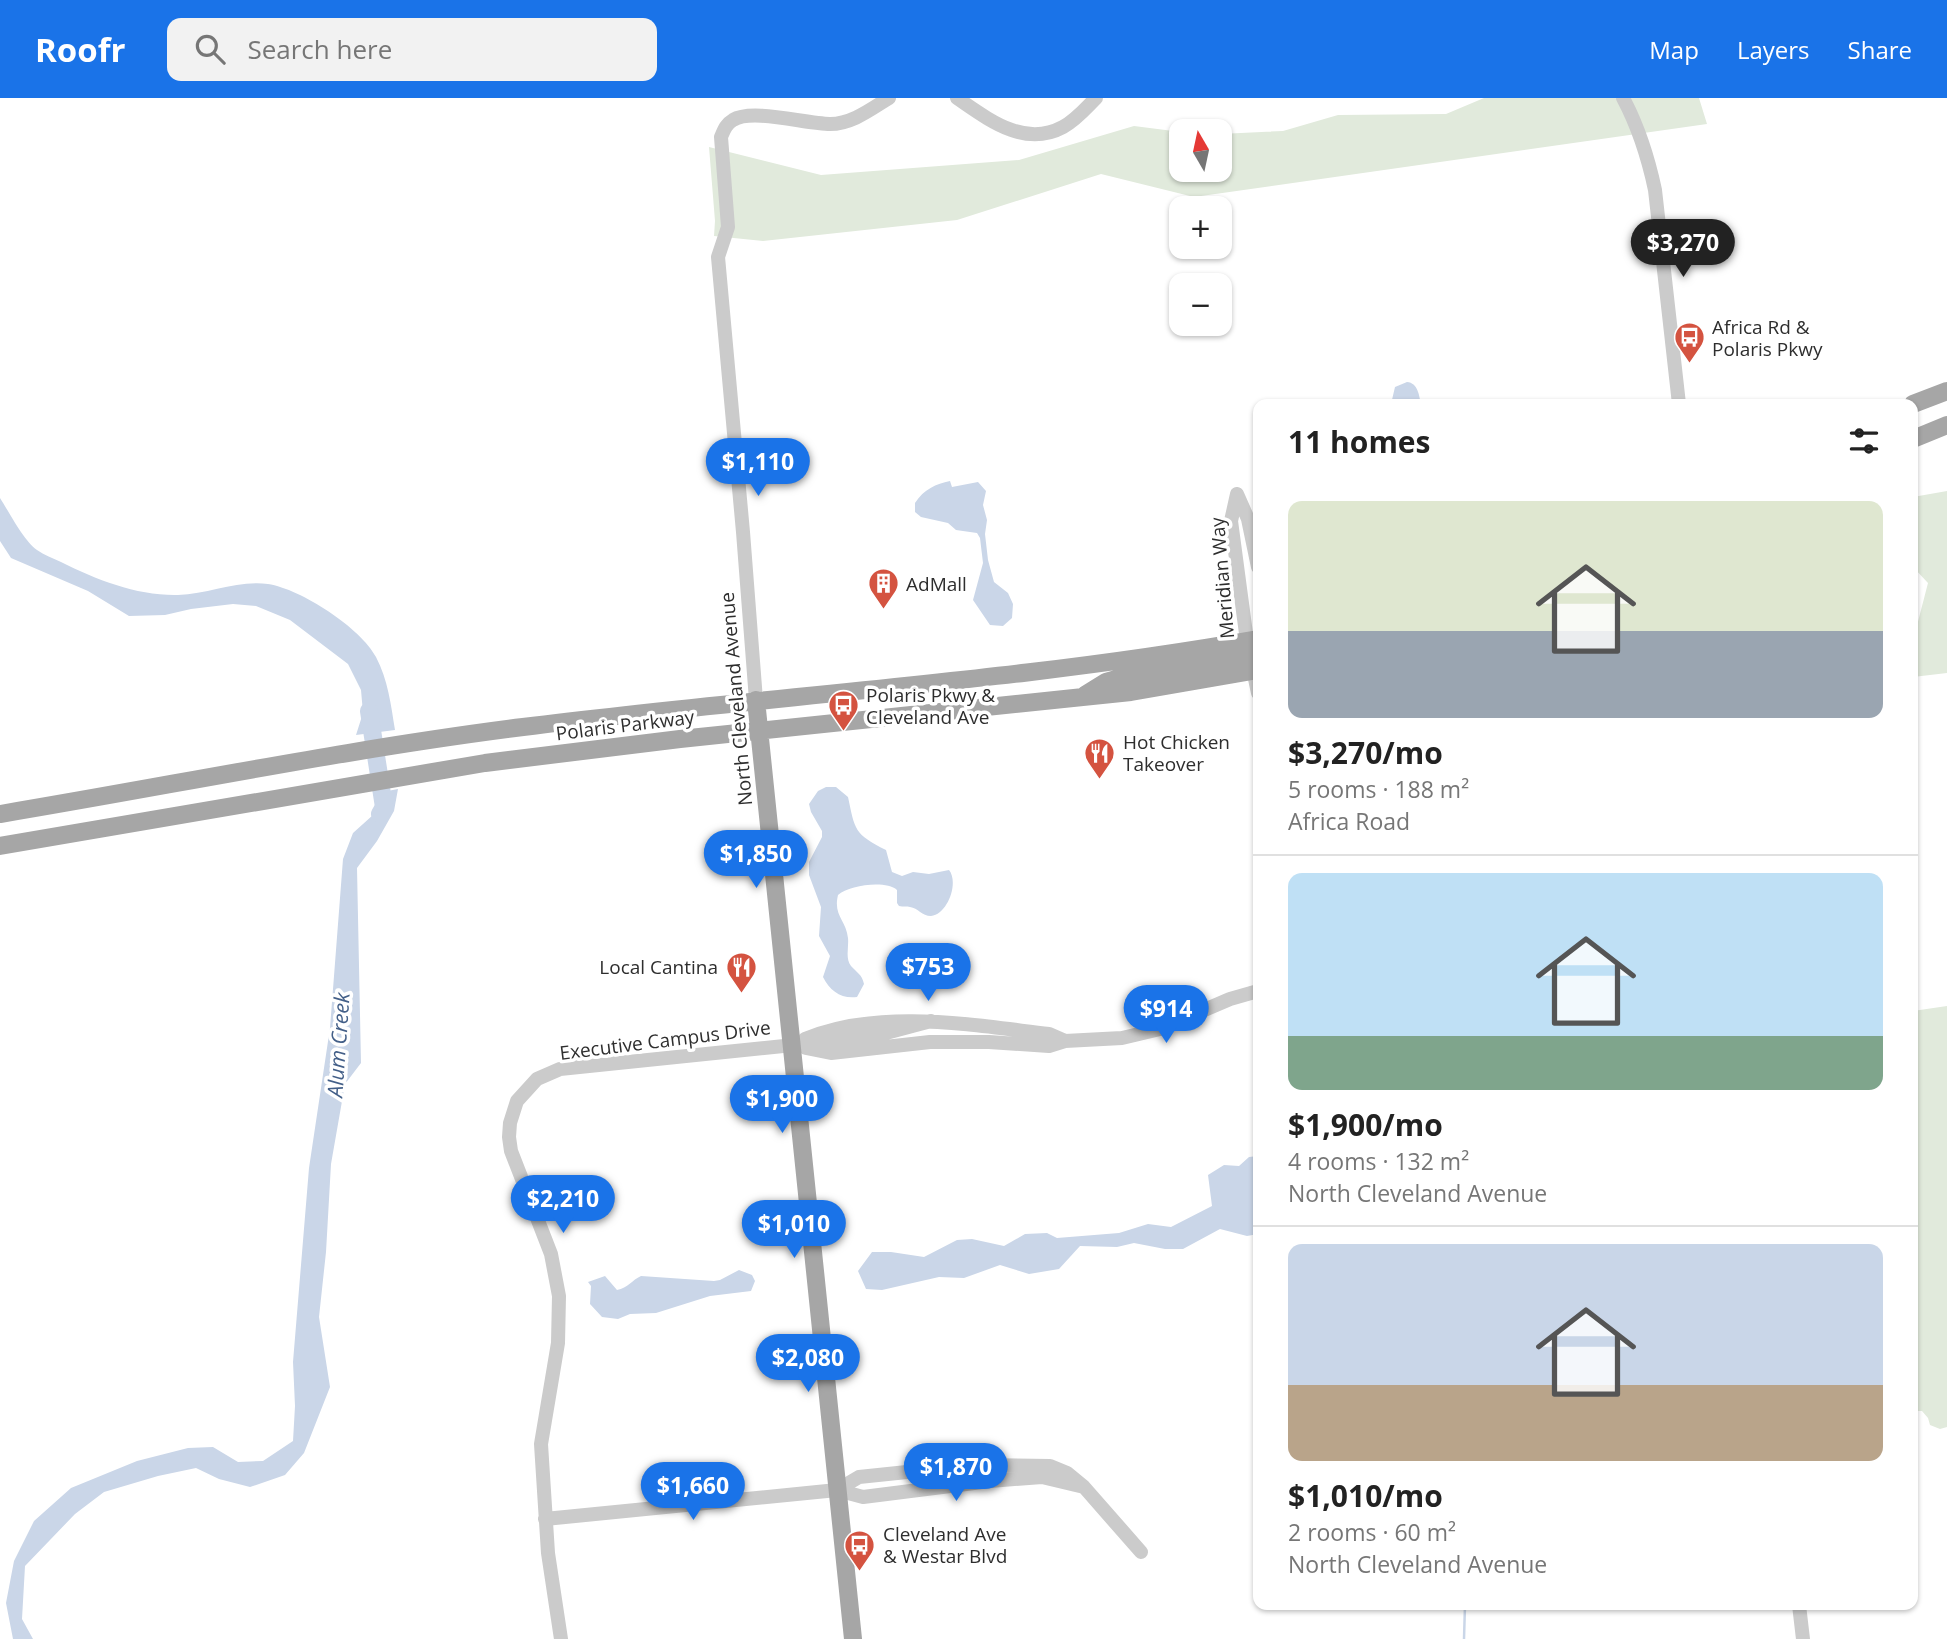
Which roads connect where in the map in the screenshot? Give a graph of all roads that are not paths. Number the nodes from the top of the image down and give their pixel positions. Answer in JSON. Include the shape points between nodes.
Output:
{"nodes":[{"id":1,"x":889,"y":98,"type":"edge"},
{"id":2,"x":957,"y":98,"type":"edge"},
{"id":3,"x":1096,"y":98,"type":"edge"},
{"id":4,"x":1623,"y":98,"type":"edge"},
{"id":5,"x":1947,"y":391,"type":"edge"},
{"id":6,"x":1678,"y":399,"type":"edge"},
{"id":7,"x":1918,"y":402,"type":"edge"},
{"id":8,"x":1947,"y":425,"type":"edge"},
{"id":9,"x":1918,"y":437,"type":"edge"},
{"id":10,"x":1253,"y":543,"type":"edge"},
{"id":11,"x":1253,"y":648,"type":"edge"},
{"id":12,"x":1253,"y":654,"type":"edge"},
{"id":13,"x":1253,"y":654,"type":"edge"},
{"id":14,"x":756,"y":700,"type":"junction"},
{"id":15,"x":759,"y":731,"type":"junction"},
{"id":16,"x":0,"y":814,"type":"edge"},
{"id":17,"x":0,"y":846,"type":"edge"},
{"id":18,"x":1253,"y":993,"type":"edge"},
{"id":19,"x":1065,"y":1041,"type":"junction"},
{"id":20,"x":791,"y":1045,"type":"junction"},
{"id":21,"x":837,"y":1490,"type":"junction"},
{"id":22,"x":545,"y":1519,"type":"junction"},
{"id":23,"x":1141,"y":1552,"type":"dead end"},
{"id":24,"x":1800,"y":1610,"type":"edge"},
{"id":25,"x":561,"y":1639,"type":"edge"},
{"id":26,"x":853,"y":1639,"type":"edge"},
{"id":27,"x":1803,"y":1639,"type":"edge"}],
"edges":[{"from":1,"to":14,"type":"street","name":"North Cleveland Avenue","via":[[853,119],[831,124],[763,116],[733,119],[721,137],[728,227],[718,257]]},
{"from":2,"to":3,"type":"street","via":[[990,121],[1031,134],[1063,127]]},
{"from":4,"to":6,"type":"street","via":[[1638,127],[1655,190]]},
{"from":5,"to":7,"type":"main road"},
{"from":8,"to":9,"type":"main road"},
{"from":10,"to":11,"type":"street","name":"Meridian Way","via":[[1237,494],[1231,521]]},
{"from":12,"to":14,"type":"main road","name":"Polaris Parkway","via":[[1101,663]]},
{"from":13,"to":15,"type":"main road","name":"Polaris Parkway","via":[[1120,678],[1082,697]]},
{"from":14,"to":15,"type":"main road","name":"North Cleveland Avenue"},
{"from":14,"to":16,"type":"main road","name":"Polaris Parkway","via":[[412,743]]},
{"from":15,"to":17,"type":"main road","name":"Polaris Parkway","via":[[485,763]]},
{"from":15,"to":20,"type":"main road","name":"North Cleveland Avenue"},
{"from":18,"to":19,"type":"street","via":[[1160,1029],[1122,1038]]},
{"from":19,"to":20,"type":"street","via":[[1049,1046],[930,1042],[831,1053]]},
{"from":19,"to":20,"type":"street","via":[[1049,1034],[931,1021],[828,1029]]},
{"from":20,"to":21,"type":"main road","name":"North Cleveland Avenue"},
{"from":20,"to":22,"type":"street","name":"Executive Campus Drive","via":[[560,1069],[537,1079],[517,1101],[510,1123],[511,1151],[551,1254],[559,1296],[558,1343],[541,1444]]},
{"from":21,"to":22,"type":"street"},
{"from":21,"to":23,"type":"street","via":[[863,1497],[1042,1477],[1084,1487]]},
{"from":21,"to":26,"type":"main road","name":"North Cleveland Avenue"},
{"from":22,"to":25,"type":"street","name":"Executive Campus Drive"},
{"from":24,"to":27,"type":"street"}]}
